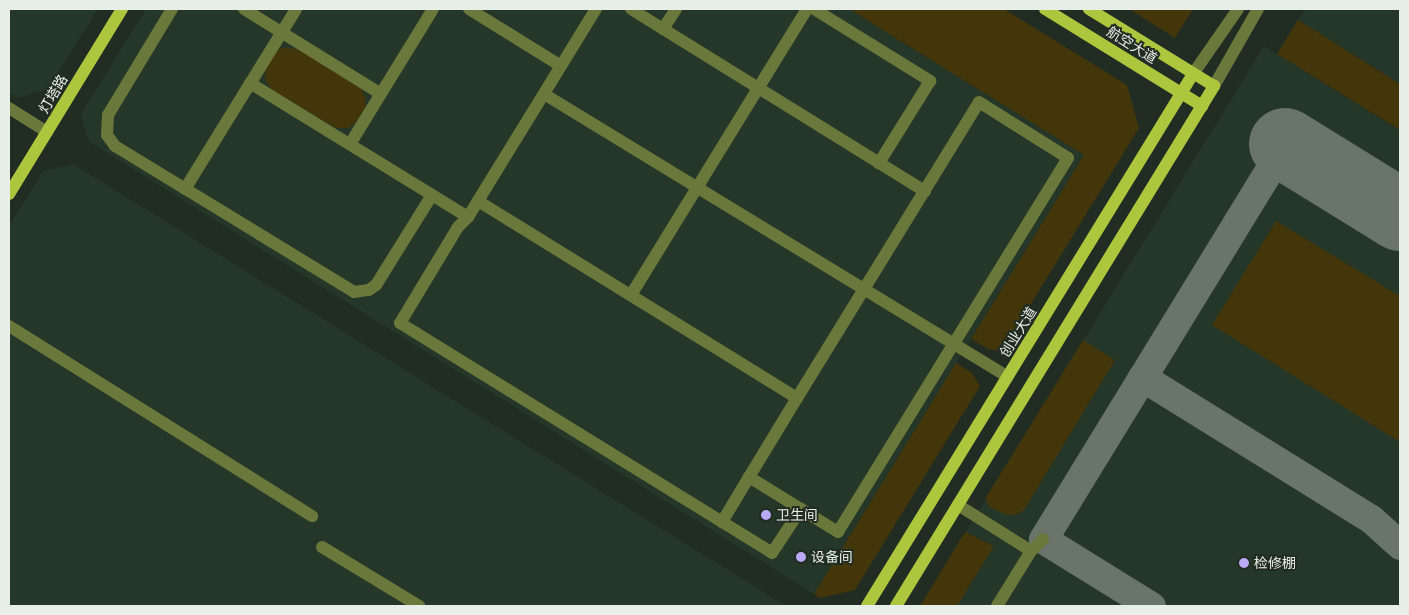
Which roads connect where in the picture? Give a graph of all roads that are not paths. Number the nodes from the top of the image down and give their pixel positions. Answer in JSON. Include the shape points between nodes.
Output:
{"nodes":[{"id":1,"x":122,"y":9,"type":"edge"},
{"id":2,"x":172,"y":9,"type":"edge"},
{"id":3,"x":244,"y":9,"type":"edge"},
{"id":4,"x":296,"y":9,"type":"edge"},
{"id":5,"x":433,"y":9,"type":"edge"},
{"id":6,"x":469,"y":9,"type":"edge"},
{"id":7,"x":596,"y":9,"type":"edge"},
{"id":8,"x":631,"y":9,"type":"edge"},
{"id":9,"x":676,"y":9,"type":"edge"},
{"id":10,"x":807,"y":9,"type":"edge"},
{"id":11,"x":814,"y":9,"type":"edge"},
{"id":12,"x":1045,"y":9,"type":"edge"},
{"id":13,"x":1089,"y":9,"type":"edge"},
{"id":14,"x":1238,"y":9,"type":"edge"},
{"id":15,"x":1258,"y":9,"type":"edge"},
{"id":16,"x":663,"y":29,"type":"junction"},
{"id":17,"x":281,"y":32,"type":"junction"},
{"id":18,"x":561,"y":66,"type":"junction"},
{"id":19,"x":1193,"y":74,"type":"junction"},
{"id":20,"x":250,"y":83,"type":"junction"},
{"id":21,"x":1214,"y":86,"type":"junction"},
{"id":22,"x":759,"y":88,"type":"junction"},
{"id":23,"x":1182,"y":93,"type":"junction"},
{"id":24,"x":381,"y":94,"type":"junction"},
{"id":25,"x":544,"y":94,"type":"junction"},
{"id":26,"x":1202,"y":106,"type":"junction"},
{"id":27,"x":9,"y":108,"type":"edge"},
{"id":28,"x":47,"y":132,"type":"junction"},
{"id":29,"x":350,"y":144,"type":"junction"},
{"id":30,"x":879,"y":162,"type":"junction"},
{"id":31,"x":697,"y":188,"type":"junction"},
{"id":32,"x":185,"y":189,"type":"junction"},
{"id":33,"x":925,"y":191,"type":"junction"},
{"id":34,"x":9,"y":194,"type":"edge"},
{"id":35,"x":432,"y":195,"type":"junction"},
{"id":36,"x":478,"y":201,"type":"junction"},
{"id":37,"x":468,"y":217,"type":"junction"},
{"id":38,"x":864,"y":290,"type":"junction"},
{"id":39,"x":631,"y":295,"type":"junction"},
{"id":40,"x":9,"y":326,"type":"edge"},
{"id":41,"x":954,"y":344,"type":"junction"},
{"id":42,"x":1008,"y":377,"type":"junction"},
{"id":43,"x":797,"y":398,"type":"junction"},
{"id":44,"x":749,"y":477,"type":"junction"},
{"id":45,"x":958,"y":505,"type":"junction"},
{"id":46,"x":801,"y":509,"type":"junction"},
{"id":47,"x":312,"y":516,"type":"dead end"},
{"id":48,"x":722,"y":522,"type":"junction"},
{"id":49,"x":1043,"y":540,"type":"dead end"},
{"id":50,"x":322,"y":547,"type":"dead end"},
{"id":51,"x":1031,"y":551,"type":"junction"},
{"id":52,"x":419,"y":606,"type":"edge"},
{"id":53,"x":867,"y":606,"type":"edge"},
{"id":54,"x":896,"y":606,"type":"edge"},
{"id":55,"x":997,"y":606,"type":"edge"}],
"edges":[{"from":1,"to":28,"type":"main road","name":"灯塔路"},
{"from":2,"to":32,"type":"street","via":[[108,115],[106,129],[115,146]]},
{"from":3,"to":17,"type":"street"},
{"from":4,"to":17,"type":"street"},
{"from":5,"to":24,"type":"street"},
{"from":6,"to":18,"type":"street"},
{"from":7,"to":18,"type":"street"},
{"from":8,"to":16,"type":"street"},
{"from":9,"to":16,"type":"street"},
{"from":10,"to":22,"type":"street"},
{"from":11,"to":30,"type":"street","via":[[930,81]]},
{"from":12,"to":23,"type":"main road","name":"航空大道"},
{"from":13,"to":19,"type":"main road","name":"航空大道"},
{"from":14,"to":19,"type":"street"},
{"from":15,"to":21,"type":"street"},
{"from":16,"to":22,"type":"street"},
{"from":17,"to":20,"type":"street"},
{"from":17,"to":24,"type":"street"},
{"from":18,"to":25,"type":"street"},
{"from":19,"to":21,"type":"main road","name":"航空大道"},
{"from":19,"to":23,"type":"main road","name":"创业大道"},
{"from":20,"to":29,"type":"street"},
{"from":20,"to":32,"type":"street"},
{"from":21,"to":26,"type":"main road"},
{"from":22,"to":30,"type":"street"},
{"from":22,"to":31,"type":"street"},
{"from":23,"to":26,"type":"main road","name":"航空大道"},
{"from":23,"to":42,"type":"main road","name":"创业大道"},
{"from":24,"to":29,"type":"street"},
{"from":25,"to":31,"type":"street"},
{"from":25,"to":36,"type":"street"},
{"from":26,"to":45,"type":"main road"},
{"from":27,"to":28,"type":"street"},
{"from":28,"to":34,"type":"main road","name":"灯塔路"},
{"from":29,"to":35,"type":"street"},
{"from":30,"to":33,"type":"street"},
{"from":31,"to":38,"type":"street"},
{"from":31,"to":39,"type":"street"},
{"from":32,"to":35,"type":"street","via":[[347,289],[361,292],[376,285]]},
{"from":33,"to":38,"type":"street"},
{"from":33,"to":41,"type":"street","via":[[979,102],[1068,158]]},
{"from":35,"to":37,"type":"street"},
{"from":36,"to":37,"type":"street"},
{"from":36,"to":39,"type":"street"},
{"from":37,"to":48,"type":"street","via":[[458,226],[400,323]]},
{"from":38,"to":41,"type":"street"},
{"from":38,"to":43,"type":"street"},
{"from":39,"to":43,"type":"street"},
{"from":40,"to":47,"type":"street"},
{"from":41,"to":42,"type":"street"},
{"from":41,"to":46,"type":"street","via":[[838,532]]},
{"from":42,"to":53,"type":"main road","name":"创业大道"},
{"from":43,"to":44,"type":"street"},
{"from":44,"to":46,"type":"street"},
{"from":44,"to":48,"type":"street"},
{"from":45,"to":51,"type":"street"},
{"from":45,"to":54,"type":"main road"},
{"from":46,"to":48,"type":"street","via":[[772,553]]},
{"from":49,"to":51,"type":"street"},
{"from":50,"to":52,"type":"street"},
{"from":51,"to":55,"type":"street"}]}
